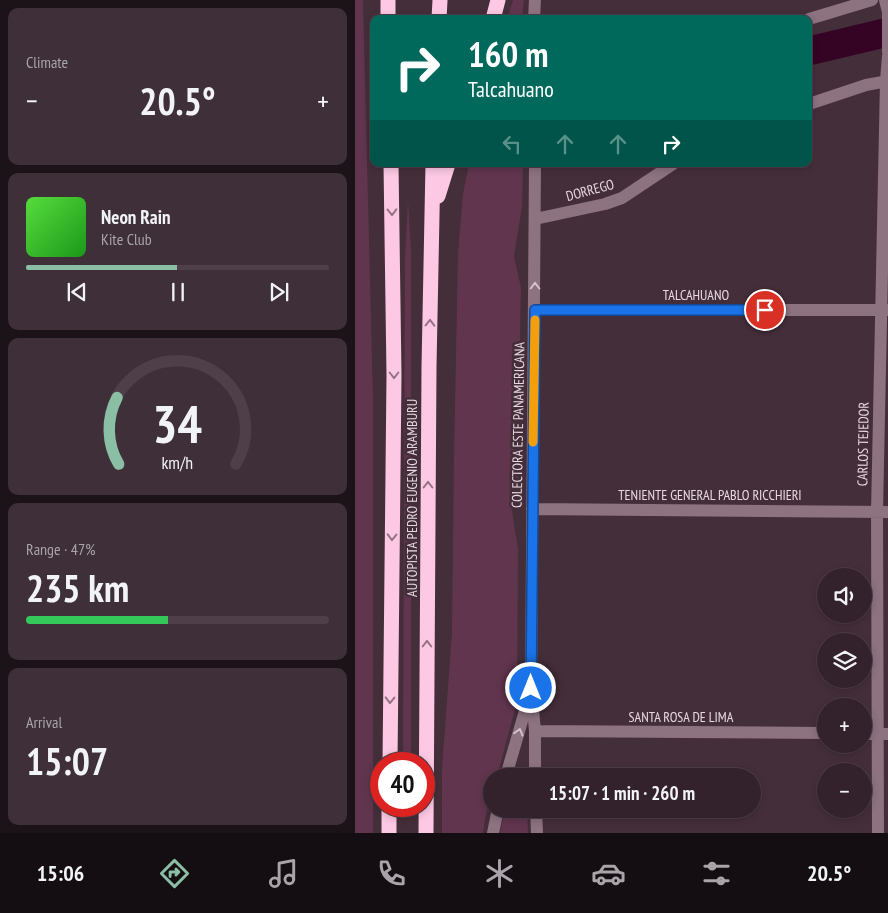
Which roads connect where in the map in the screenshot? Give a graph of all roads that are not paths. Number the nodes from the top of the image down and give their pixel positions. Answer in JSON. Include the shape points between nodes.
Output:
{"nodes":[{"id":1,"x":388,"y":0,"type":"edge"},
{"id":2,"x":440,"y":0,"type":"edge"},
{"id":3,"x":498,"y":0,"type":"edge"},
{"id":4,"x":535,"y":0,"type":"edge"},
{"id":5,"x":872,"y":0,"type":"edge"},
{"id":6,"x":885,"y":0,"type":"edge"},
{"id":7,"x":888,"y":12,"type":"edge"},
{"id":8,"x":388,"y":15,"type":"edge"},
{"id":9,"x":439,"y":15,"type":"edge"},
{"id":10,"x":494,"y":15,"type":"edge"},
{"id":11,"x":534,"y":15,"type":"edge"},
{"id":12,"x":812,"y":18,"type":"edge"},
{"id":13,"x":888,"y":52,"type":"edge"},
{"id":14,"x":888,"y":56,"type":"edge"},
{"id":15,"x":887,"y":81,"type":"edge"},
{"id":16,"x":812,"y":103,"type":"edge"},
{"id":17,"x":391,"y":167,"type":"edge"},
{"id":18,"x":433,"y":167,"type":"edge"},
{"id":19,"x":447,"y":167,"type":"edge"},
{"id":20,"x":535,"y":167,"type":"edge"},
{"id":21,"x":668,"y":167,"type":"edge"},
{"id":22,"x":432,"y":214,"type":"junction"},
{"id":23,"x":535,"y":219,"type":"junction"},
{"id":24,"x":535,"y":310,"type":"junction"},
{"id":25,"x":885,"y":310,"type":"edge"},
{"id":26,"x":532,"y":509,"type":"junction"},
{"id":27,"x":882,"y":512,"type":"edge"},
{"id":28,"x":531,"y":688,"type":"junction"},
{"id":29,"x":535,"y":731,"type":"junction"},
{"id":30,"x":817,"y":733,"type":"edge"},
{"id":31,"x":883,"y":734,"type":"edge"},
{"id":32,"x":390,"y":752,"type":"edge"},
{"id":33,"x":508,"y":768,"type":"edge"},
{"id":34,"x":535,"y":768,"type":"edge"},
{"id":35,"x":389,"y":817,"type":"edge"},
{"id":36,"x":496,"y":818,"type":"edge"},
{"id":37,"x":536,"y":818,"type":"edge"},
{"id":38,"x":389,"y":833,"type":"edge"},
{"id":39,"x":426,"y":833,"type":"edge"},
{"id":40,"x":493,"y":833,"type":"edge"},
{"id":41,"x":537,"y":833,"type":"edge"},
{"id":42,"x":878,"y":833,"type":"edge"}],
"edges":[{"from":1,"to":8,"type":"highway"},
{"from":2,"to":9,"type":"highway"},
{"from":3,"to":10,"type":"highway"},
{"from":4,"to":11,"type":"street"},
{"from":5,"to":12,"type":"street"},
{"from":6,"to":7,"type":"street"},
{"from":7,"to":13,"type":"street"},
{"from":14,"to":15,"type":"street","name":"CARLOS TEJEDOR"},
{"from":15,"to":16,"type":"street"},
{"from":15,"to":25,"type":"street","name":"CARLOS TEJEDOR"},
{"from":17,"to":32,"type":"highway","name":"AUTOPISTA PEDRO EUGENIO ARAMBURU","one_way":true,"via":[[394,375]]},
{"from":18,"to":22,"type":"highway","name":"AUTOPISTA PEDRO EUGENIO ARAMBURU"},
{"from":19,"to":22,"type":"highway"},
{"from":20,"to":23,"type":"street","name":"COLECTORA ESTE PANAMERICANA"},
{"from":21,"to":23,"type":"street","name":"DORREGO","via":[[621,198]]},
{"from":39,"to":22,"type":"highway","name":"AUTOPISTA PEDRO EUGENIO ARAMBURU","one_way":true},
{"from":24,"to":23,"type":"street","name":"COLECTORA ESTE PANAMERICANA","one_way":true},
{"from":24,"to":25,"type":"street","name":"TALCAHUANO"},
{"from":24,"to":26,"type":"street","name":"COLECTORA ESTE PANAMERICANA"},
{"from":25,"to":27,"type":"street","name":"CARLOS TEJEDOR"},
{"from":26,"to":27,"type":"street","name":"TENIENTE GENERAL PABLO RICCHIERI"},
{"from":26,"to":28,"type":"street","name":"COLECTORA ESTE PANAMERICANA"},
{"from":27,"to":31,"type":"street","name":"CARLOS TEJEDOR"},
{"from":28,"to":29,"type":"street","name":"COLECTORA ESTE PANAMERICANA"},
{"from":33,"to":28,"type":"street","one_way":true},
{"from":29,"to":30,"type":"street","name":"SANTA ROSA DE LIMA"},
{"from":29,"to":34,"type":"street","name":"COLECTORA ESTE PANAMERICANA"},
{"from":31,"to":42,"type":"street","name":"CARLOS TEJEDOR"},
{"from":35,"to":38,"type":"highway"},
{"from":36,"to":40,"type":"street"},
{"from":37,"to":41,"type":"street"}]}
